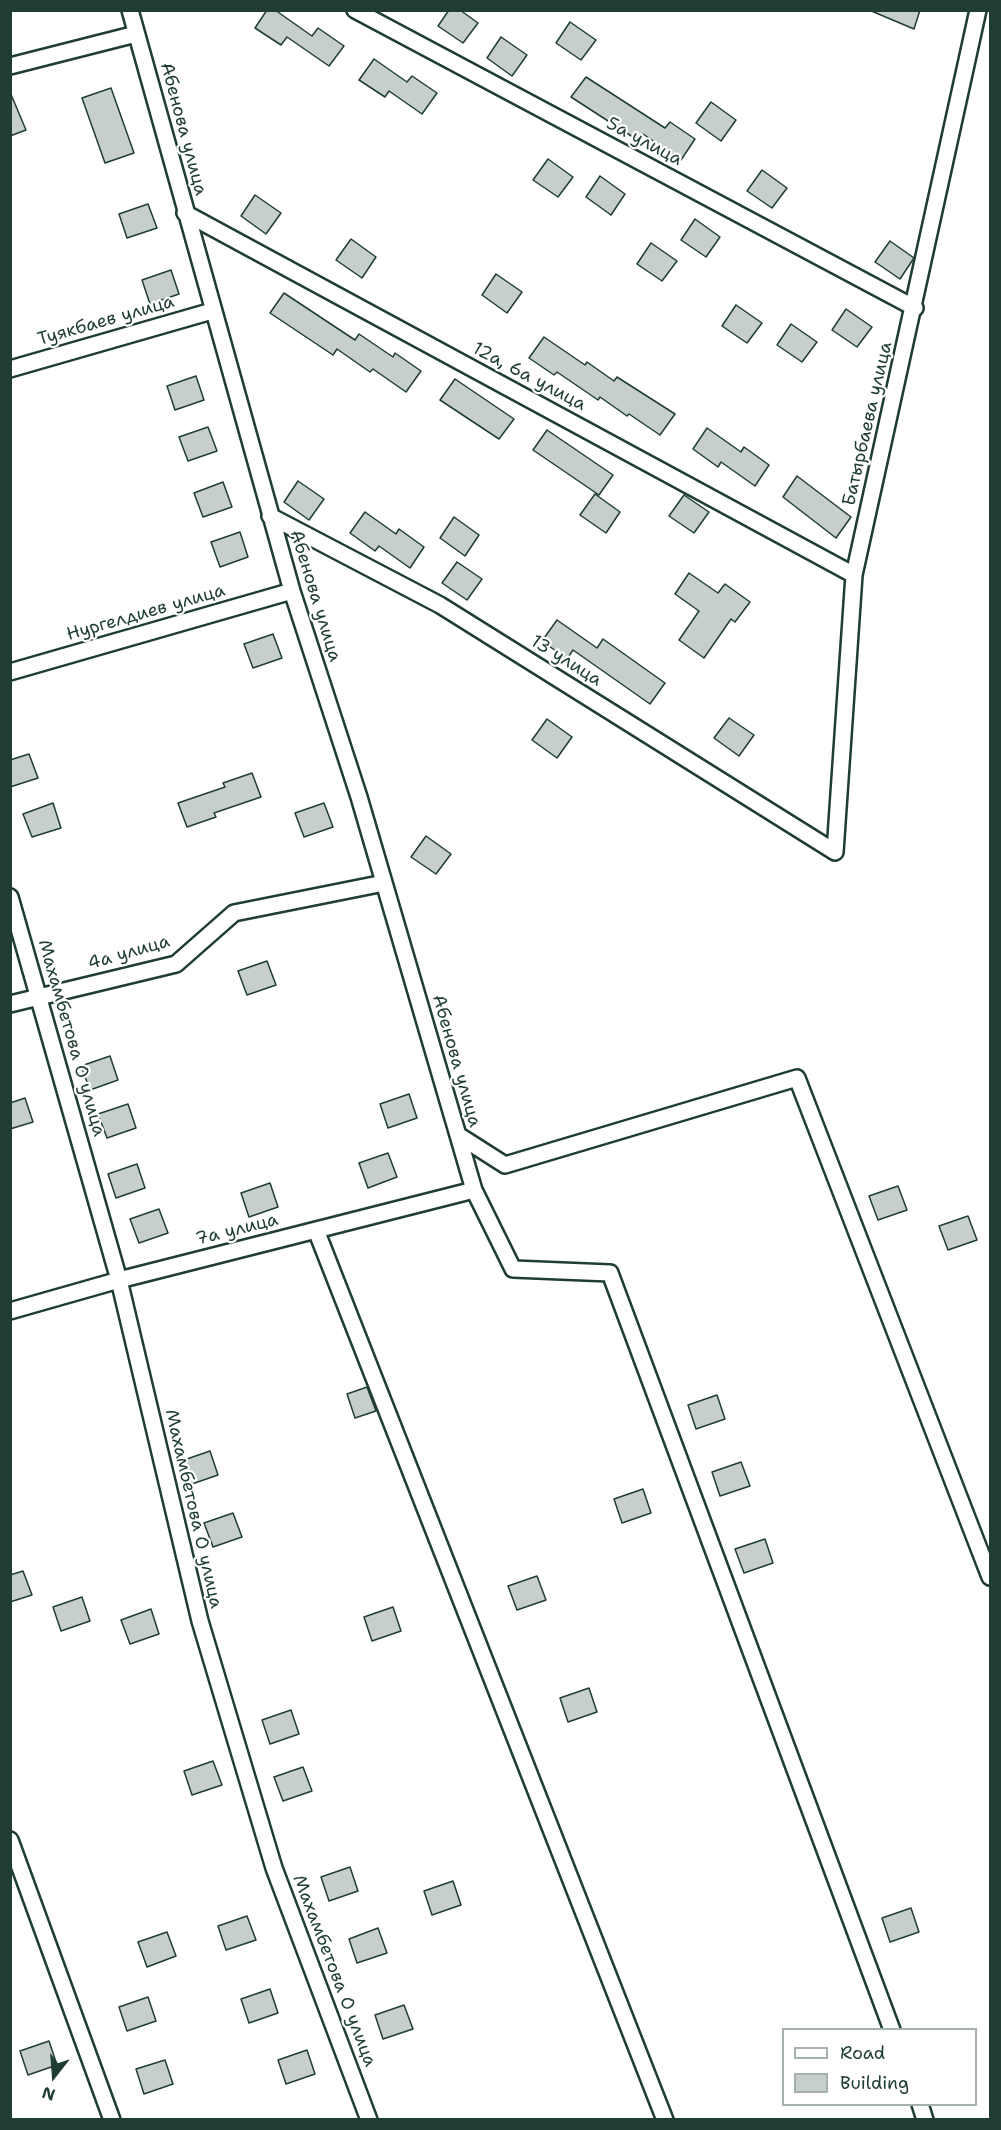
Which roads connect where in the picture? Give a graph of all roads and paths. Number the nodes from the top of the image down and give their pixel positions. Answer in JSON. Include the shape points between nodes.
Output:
{"nodes":[{"id":1,"x":130,"y":10,"type":"edge"},
{"id":2,"x":355,"y":10,"type":"edge"},
{"id":3,"x":978,"y":10,"type":"edge"},
{"id":4,"x":136,"y":34,"type":"junction"},
{"id":5,"x":10,"y":66,"type":"edge"},
{"id":6,"x":185,"y":213,"type":"junction"},
{"id":7,"x":915,"y":308,"type":"junction"},
{"id":8,"x":212,"y":311,"type":"junction"},
{"id":9,"x":10,"y":369,"type":"edge"},
{"id":10,"x":270,"y":516,"type":"junction"},
{"id":11,"x":854,"y":575,"type":"junction"},
{"id":12,"x":292,"y":591,"type":"junction"},
{"id":13,"x":10,"y":672,"type":"edge"},
{"id":14,"x":835,"y":852,"type":"joint"},
{"id":15,"x":384,"y":883,"type":"junction"},
{"id":16,"x":10,"y":897,"type":"edge"},
{"id":17,"x":40,"y":996,"type":"junction"},
{"id":18,"x":10,"y":1004,"type":"edge"},
{"id":19,"x":458,"y":1135,"type":"junction"},
{"id":20,"x":474,"y":1190,"type":"junction"},
{"id":21,"x":316,"y":1230,"type":"junction"},
{"id":22,"x":119,"y":1280,"type":"junction"},
{"id":23,"x":10,"y":1311,"type":"edge"},
{"id":24,"x":990,"y":1577,"type":"edge"},
{"id":25,"x":10,"y":1840,"type":"edge"},
{"id":26,"x":891,"y":2028,"type":"edge"},
{"id":27,"x":112,"y":2120,"type":"edge"},
{"id":28,"x":369,"y":2120,"type":"edge"},
{"id":29,"x":665,"y":2120,"type":"edge"}],
"edges":[{"from":1,"to":4,"type":"street","name":"Абенова улица"},
{"from":2,"to":7,"type":"street","name":"5а улица"},
{"from":3,"to":7,"type":"street","name":"Батырбаева улица"},
{"from":4,"to":5,"type":"street"},
{"from":4,"to":6,"type":"street","name":"Абенова улица"},
{"from":6,"to":8,"type":"street","name":"Абенова улица"},
{"from":6,"to":11,"type":"street","name":"12а, 6а улица"},
{"from":7,"to":11,"type":"street","name":"Батырбаева улица"},
{"from":8,"to":9,"type":"street","name":"Туякбаев улица"},
{"from":8,"to":10,"type":"street","name":"Абенова улица"},
{"from":10,"to":12,"type":"street","name":"Абенова улица"},
{"from":10,"to":14,"type":"street","name":"13 улица","via":[[440,605]]},
{"from":11,"to":14,"type":"street","name":"Батырбаева улица"},
{"from":12,"to":13,"type":"street","name":"Нургелдиев улица"},
{"from":12,"to":15,"type":"street","name":"Абенова улица"},
{"from":15,"to":17,"type":"street","name":"4а улица","via":[[234,913],[176,964]]},
{"from":15,"to":19,"type":"street","name":"Абенова улица"},
{"from":16,"to":17,"type":"street","name":"Махамбетова О улица"},
{"from":17,"to":18,"type":"street","name":"4а улица"},
{"from":17,"to":22,"type":"street","name":"Махамбетова О улица"},
{"from":19,"to":20,"type":"street","name":"Абенова улица"},
{"from":19,"to":24,"type":"street","via":[[505,1165],[797,1078]]},
{"from":20,"to":21,"type":"street","name":"7а улица"},
{"from":20,"to":26,"type":"street","name":"Абенова улица","via":[[513,1269],[610,1273]]},
{"from":21,"to":22,"type":"street","name":"7а улица"},
{"from":21,"to":29,"type":"street"},
{"from":22,"to":23,"type":"street","name":"7а улица"},
{"from":22,"to":28,"type":"street","name":"Махамбетова О улица","via":[[200,1621],[274,1868]]},
{"from":25,"to":27,"type":"street"}]}
